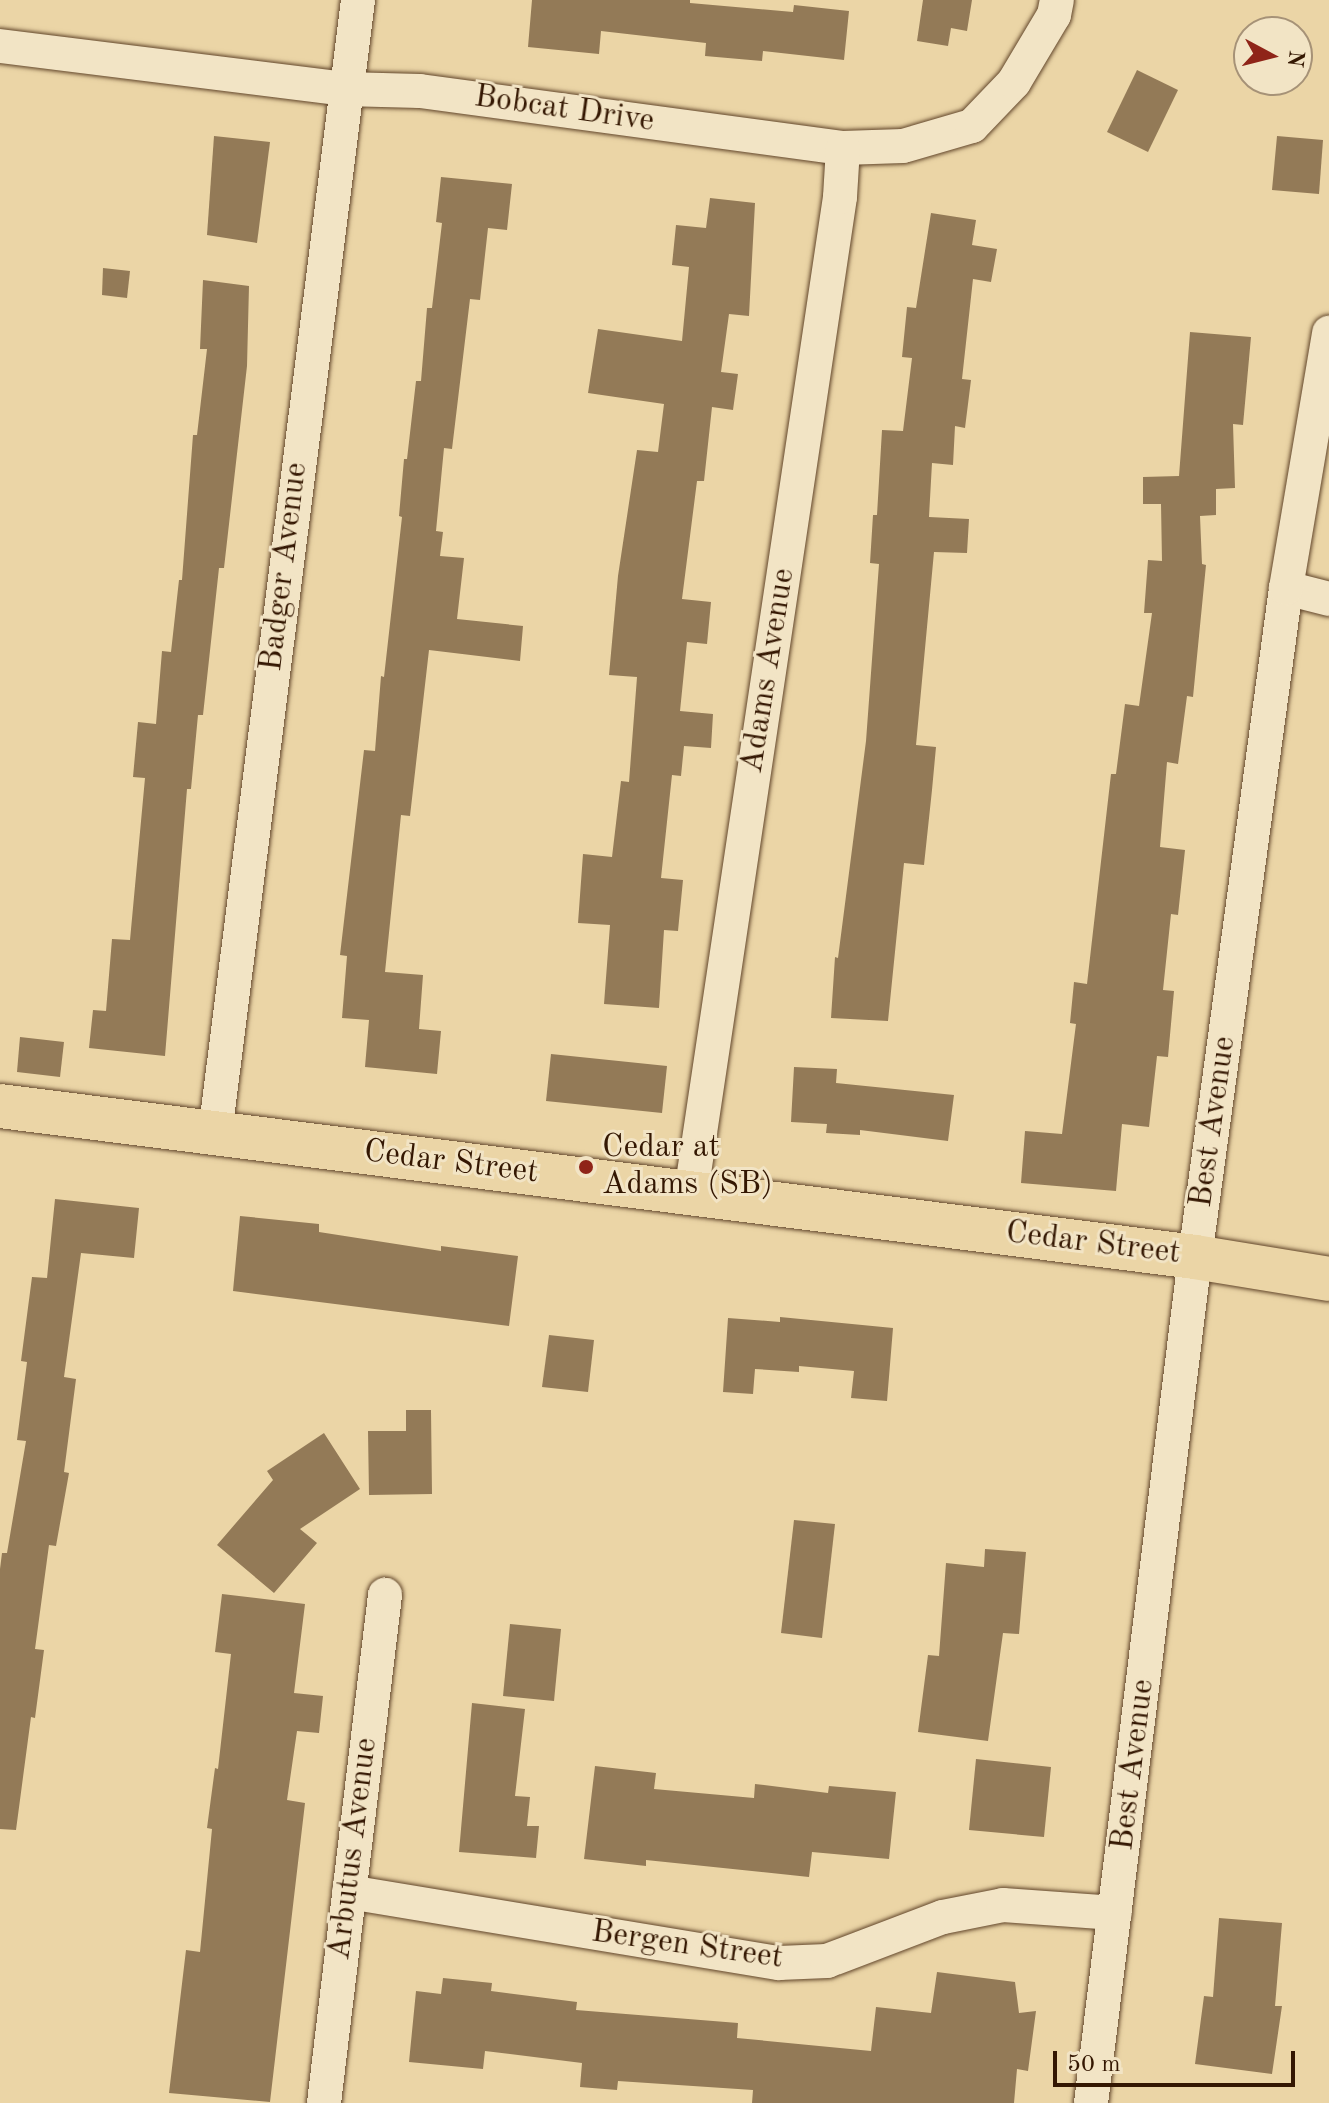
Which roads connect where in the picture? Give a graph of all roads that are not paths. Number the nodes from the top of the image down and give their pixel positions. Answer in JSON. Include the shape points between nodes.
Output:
{"nodes":[{"id":1,"x":358,"y":0,"type":"edge"},
{"id":2,"x":1057,"y":0,"type":"edge"},
{"id":3,"x":0,"y":46,"type":"edge"},
{"id":4,"x":344,"y":89,"type":"junction"},
{"id":5,"x":843,"y":148,"type":"junction"},
{"id":6,"x":1329,"y":333,"type":"edge"},
{"id":7,"x":1286,"y":588,"type":"junction"},
{"id":8,"x":1329,"y":599,"type":"edge"},
{"id":9,"x":0,"y":1106,"type":"edge"},
{"id":10,"x":215,"y":1134,"type":"junction"},
{"id":11,"x":691,"y":1193,"type":"junction"},
{"id":12,"x":1195,"y":1257,"type":"junction"},
{"id":13,"x":1329,"y":1279,"type":"edge"},
{"id":14,"x":385,"y":1595,"type":"dead end"},
{"id":15,"x":349,"y":1892,"type":"junction"},
{"id":16,"x":1115,"y":1913,"type":"junction"},
{"id":17,"x":324,"y":2103,"type":"edge"},
{"id":18,"x":1091,"y":2103,"type":"edge"}],
"edges":[{"from":1,"to":4,"type":"street","name":"Badger Avenue"},
{"from":2,"to":5,"type":"street","name":"Bobcat Drive","via":[[1054,15],[1014,82],[972,126],[903,146]]},
{"from":3,"to":4,"type":"street","name":"Bobcat Drive"},
{"from":4,"to":5,"type":"street","name":"Bobcat Drive","via":[[420,91]]},
{"from":4,"to":10,"type":"street","name":"Badger Avenue"},
{"from":5,"to":11,"type":"street","name":"Adams Avenue","via":[[838,213]]},
{"from":6,"to":7,"type":"street","name":"Best Avenue"},
{"from":7,"to":8,"type":"street"},
{"from":7,"to":12,"type":"street","name":"Best Avenue"},
{"from":9,"to":10,"type":"main road","name":"Cedar Street"},
{"from":10,"to":11,"type":"main road","name":"Cedar Street"},
{"from":11,"to":12,"type":"main road","name":"Cedar Street"},
{"from":12,"to":13,"type":"main road","name":"Cedar Street"},
{"from":12,"to":16,"type":"street","name":"Best Avenue"},
{"from":14,"to":15,"type":"street","name":"Arbutus Avenue"},
{"from":15,"to":16,"type":"street","name":"Bergen Street","via":[[779,1963],[827,1961],[943,1917],[1003,1905]]},
{"from":15,"to":17,"type":"street","name":"Arbutus Avenue"},
{"from":16,"to":18,"type":"street","name":"Best Avenue"}]}
